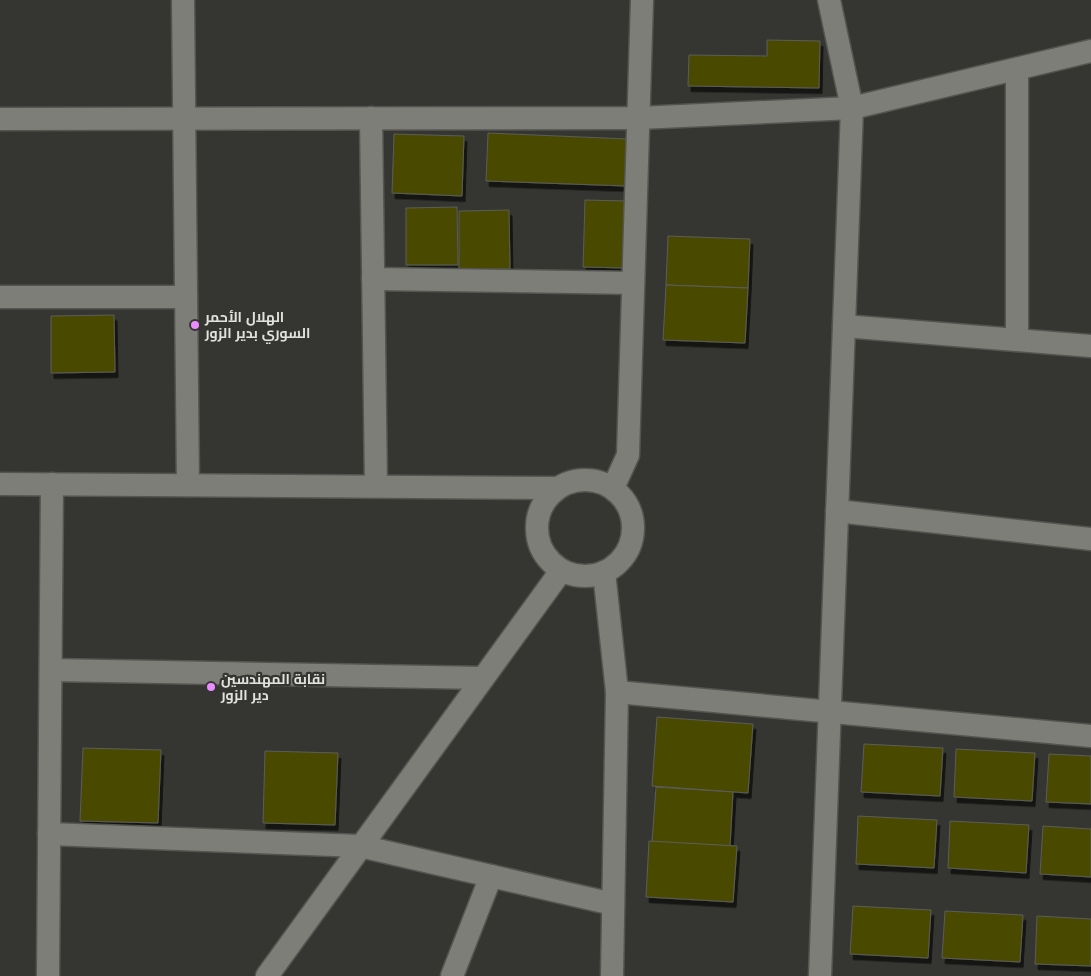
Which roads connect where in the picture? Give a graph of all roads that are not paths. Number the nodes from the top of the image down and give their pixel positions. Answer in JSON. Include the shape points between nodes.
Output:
{"nodes":[{"id":1,"x":183,"y":0,"type":"edge"},
{"id":2,"x":642,"y":0,"type":"edge"},
{"id":3,"x":829,"y":0,"type":"edge"},
{"id":4,"x":1091,"y":51,"type":"edge"},
{"id":5,"x":1017,"y":69,"type":"junction"},
{"id":6,"x":852,"y":108,"type":"junction"},
{"id":7,"x":371,"y":118,"type":"junction"},
{"id":8,"x":639,"y":118,"type":"junction"},
{"id":9,"x":0,"y":119,"type":"edge"},
{"id":10,"x":185,"y":119,"type":"junction"},
{"id":11,"x":373,"y":280,"type":"junction"},
{"id":12,"x":633,"y":283,"type":"junction"},
{"id":13,"x":0,"y":297,"type":"edge"},
{"id":14,"x":186,"y":297,"type":"junction"},
{"id":15,"x":844,"y":326,"type":"junction"},
{"id":16,"x":1017,"y":340,"type":"junction"},
{"id":17,"x":1091,"y":346,"type":"edge"},
{"id":18,"x":0,"y":484,"type":"edge"},
{"id":19,"x":52,"y":484,"type":"junction"},
{"id":20,"x":188,"y":485,"type":"junction"},
{"id":21,"x":376,"y":486,"type":"junction"},
{"id":22,"x":558,"y":488,"type":"junction"},
{"id":23,"x":613,"y":488,"type":"junction"},
{"id":24,"x":837,"y":511,"type":"junction"},
{"id":25,"x":1091,"y":539,"type":"edge"},
{"id":26,"x":562,"y":571,"type":"junction"},
{"id":27,"x":604,"y":572,"type":"junction"},
{"id":28,"x":51,"y":670,"type":"junction"},
{"id":29,"x":483,"y":678,"type":"junction"},
{"id":30,"x":618,"y":692,"type":"junction"},
{"id":31,"x":830,"y":712,"type":"junction"},
{"id":32,"x":1091,"y":736,"type":"edge"},
{"id":33,"x":49,"y":834,"type":"junction"},
{"id":34,"x":360,"y":846,"type":"junction"},
{"id":35,"x":491,"y":876,"type":"junction"},
{"id":36,"x":613,"y":904,"type":"junction"},
{"id":37,"x":48,"y":976,"type":"edge"},
{"id":38,"x":267,"y":976,"type":"edge"},
{"id":39,"x":452,"y":976,"type":"edge"},
{"id":40,"x":612,"y":976,"type":"edge"},
{"id":41,"x":820,"y":976,"type":"edge"}],
"edges":[{"from":1,"to":10,"type":"street"},
{"from":2,"to":8,"type":"street"},
{"from":3,"to":6,"type":"street"},
{"from":4,"to":5,"type":"street"},
{"from":5,"to":6,"type":"street"},
{"from":5,"to":16,"type":"street"},
{"from":6,"to":8,"type":"street"},
{"from":6,"to":15,"type":"street"},
{"from":7,"to":8,"type":"street"},
{"from":7,"to":10,"type":"street"},
{"from":7,"to":11,"type":"street"},
{"from":8,"to":12,"type":"street"},
{"from":9,"to":10,"type":"street"},
{"from":10,"to":14,"type":"street"},
{"from":11,"to":12,"type":"street"},
{"from":11,"to":21,"type":"street"},
{"from":12,"to":23,"type":"street","via":[[628,455]]},
{"from":13,"to":14,"type":"street"},
{"from":14,"to":20,"type":"street"},
{"from":15,"to":16,"type":"street"},
{"from":15,"to":24,"type":"street"},
{"from":16,"to":17,"type":"street"},
{"from":18,"to":19,"type":"street"},
{"from":19,"to":20,"type":"street"},
{"from":19,"to":28,"type":"street"},
{"from":20,"to":21,"type":"street"},
{"from":21,"to":22,"type":"street"},
{"from":22,"to":23,"type":"street","via":[[571,481],[585,479],[600,481]]},
{"from":22,"to":26,"type":"street","via":[[546,499],[538,514],[536,530],[540,546]]},
{"from":23,"to":27,"type":"street","via":[[624,498],[634,525],[627,553],[617,565]]},
{"from":24,"to":25,"type":"street"},
{"from":24,"to":31,"type":"street"},
{"from":26,"to":27,"type":"street","via":[[575,576]]},
{"from":26,"to":29,"type":"street"},
{"from":27,"to":30,"type":"street"},
{"from":28,"to":29,"type":"street"},
{"from":28,"to":33,"type":"street"},
{"from":29,"to":34,"type":"street"},
{"from":30,"to":31,"type":"street"},
{"from":30,"to":36,"type":"street"},
{"from":31,"to":32,"type":"street"},
{"from":31,"to":41,"type":"street"},
{"from":33,"to":34,"type":"street"},
{"from":33,"to":37,"type":"street"},
{"from":34,"to":35,"type":"street"},
{"from":34,"to":38,"type":"street"},
{"from":35,"to":36,"type":"street"},
{"from":35,"to":39,"type":"street"},
{"from":36,"to":40,"type":"street"}]}
